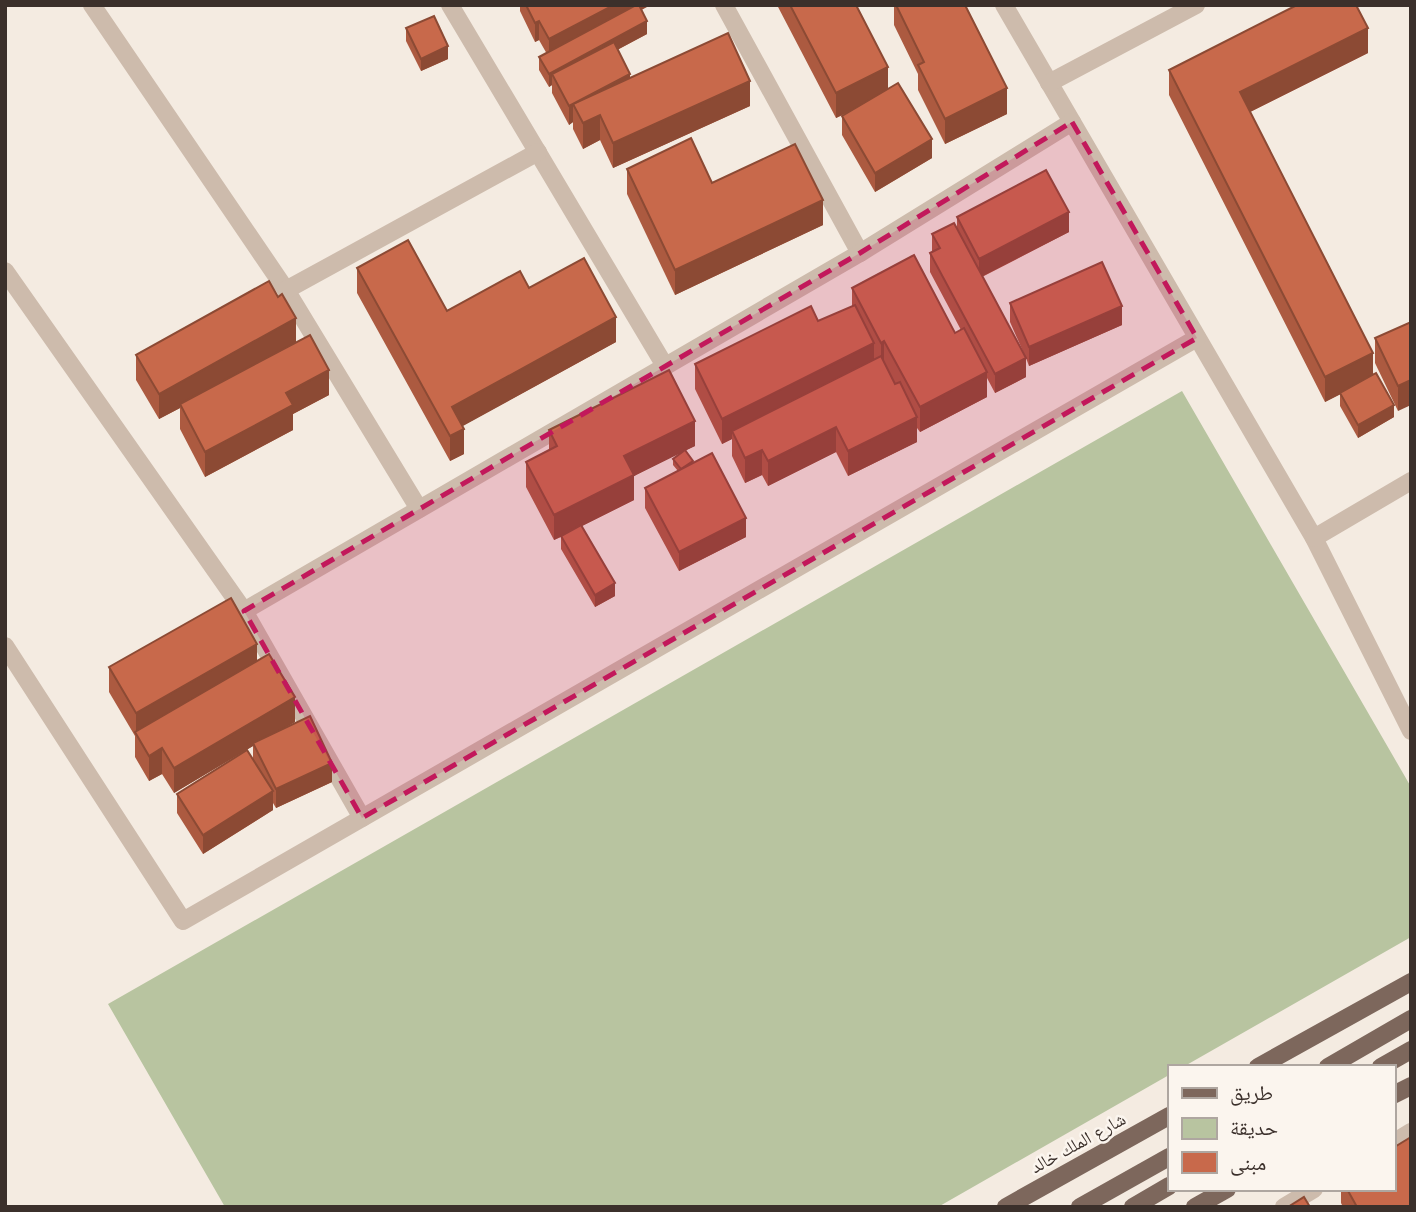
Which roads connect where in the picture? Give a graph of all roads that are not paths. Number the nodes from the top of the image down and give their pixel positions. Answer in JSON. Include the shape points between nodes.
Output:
{"nodes":[{"id":1,"x":92,"y":5,"type":"edge"},
{"id":2,"x":450,"y":5,"type":"edge"},
{"id":3,"x":724,"y":5,"type":"edge"},
{"id":4,"x":1004,"y":5,"type":"edge"},
{"id":5,"x":1196,"y":5,"type":"edge"},
{"id":6,"x":1049,"y":83,"type":"junction"},
{"id":7,"x":1072,"y":122,"type":"junction"},
{"id":8,"x":538,"y":152,"type":"junction"},
{"id":9,"x":860,"y":253,"type":"junction"},
{"id":10,"x":5,"y":271,"type":"edge"},
{"id":11,"x":286,"y":290,"type":"junction"},
{"id":12,"x":1197,"y":338,"type":"junction"},
{"id":13,"x":665,"y":366,"type":"junction"},
{"id":14,"x":1411,"y":481,"type":"edge"},
{"id":15,"x":419,"y":509,"type":"junction"},
{"id":16,"x":1314,"y":538,"type":"junction"},
{"id":17,"x":244,"y":611,"type":"junction"},
{"id":18,"x":5,"y":646,"type":"edge"},
{"id":19,"x":1411,"y":731,"type":"edge"},
{"id":20,"x":362,"y":818,"type":"junction"},
{"id":21,"x":1411,"y":982,"type":"edge"},
{"id":22,"x":1411,"y":1020,"type":"edge"},
{"id":23,"x":1411,"y":1050,"type":"edge"},
{"id":24,"x":1262,"y":1065,"type":"edge"},
{"id":25,"x":1332,"y":1065,"type":"edge"},
{"id":26,"x":1385,"y":1065,"type":"edge"},
{"id":27,"x":1411,"y":1086,"type":"edge"},
{"id":28,"x":1395,"y":1095,"type":"edge"},
{"id":29,"x":1168,"y":1117,"type":"edge"},
{"id":30,"x":1411,"y":1132,"type":"edge"},
{"id":31,"x":1395,"y":1142,"type":"edge"},
{"id":32,"x":1168,"y":1158,"type":"edge"},
{"id":33,"x":1168,"y":1187,"type":"edge"},
{"id":34,"x":1223,"y":1191,"type":"edge"},
{"id":35,"x":1311,"y":1191,"type":"edge"},
{"id":36,"x":1134,"y":1206,"type":"edge"},
{"id":37,"x":1006,"y":1207,"type":"edge"},
{"id":38,"x":1080,"y":1207,"type":"edge"},
{"id":39,"x":1195,"y":1207,"type":"edge"},
{"id":40,"x":1284,"y":1207,"type":"edge"}],
"edges":[{"from":1,"to":11,"type":"street"},
{"from":2,"to":8,"type":"street"},
{"from":3,"to":9,"type":"street"},
{"from":4,"to":6,"type":"street"},
{"from":5,"to":6,"type":"street"},
{"from":6,"to":7,"type":"street"},
{"from":7,"to":9,"type":"street"},
{"from":7,"to":12,"type":"street"},
{"from":8,"to":11,"type":"street"},
{"from":8,"to":13,"type":"street"},
{"from":9,"to":13,"type":"street"},
{"from":10,"to":17,"type":"street"},
{"from":11,"to":15,"type":"street"},
{"from":12,"to":16,"type":"street"},
{"from":12,"to":20,"type":"street"},
{"from":13,"to":15,"type":"street"},
{"from":14,"to":16,"type":"street"},
{"from":15,"to":17,"type":"street"},
{"from":16,"to":19,"type":"street"},
{"from":17,"to":20,"type":"street"},
{"from":18,"to":20,"type":"street","via":[[183,921]]},
{"from":21,"to":24,"type":"main road"},
{"from":22,"to":25,"type":"main road"},
{"from":23,"to":26,"type":"main road"},
{"from":27,"to":28,"type":"main road"},
{"from":29,"to":37,"type":"main road","name":"شارع الملك خالد"},
{"from":30,"to":31,"type":"street"},
{"from":32,"to":38,"type":"main road"},
{"from":33,"to":36,"type":"main road"},
{"from":34,"to":39,"type":"main road"},
{"from":35,"to":40,"type":"street"}]}
